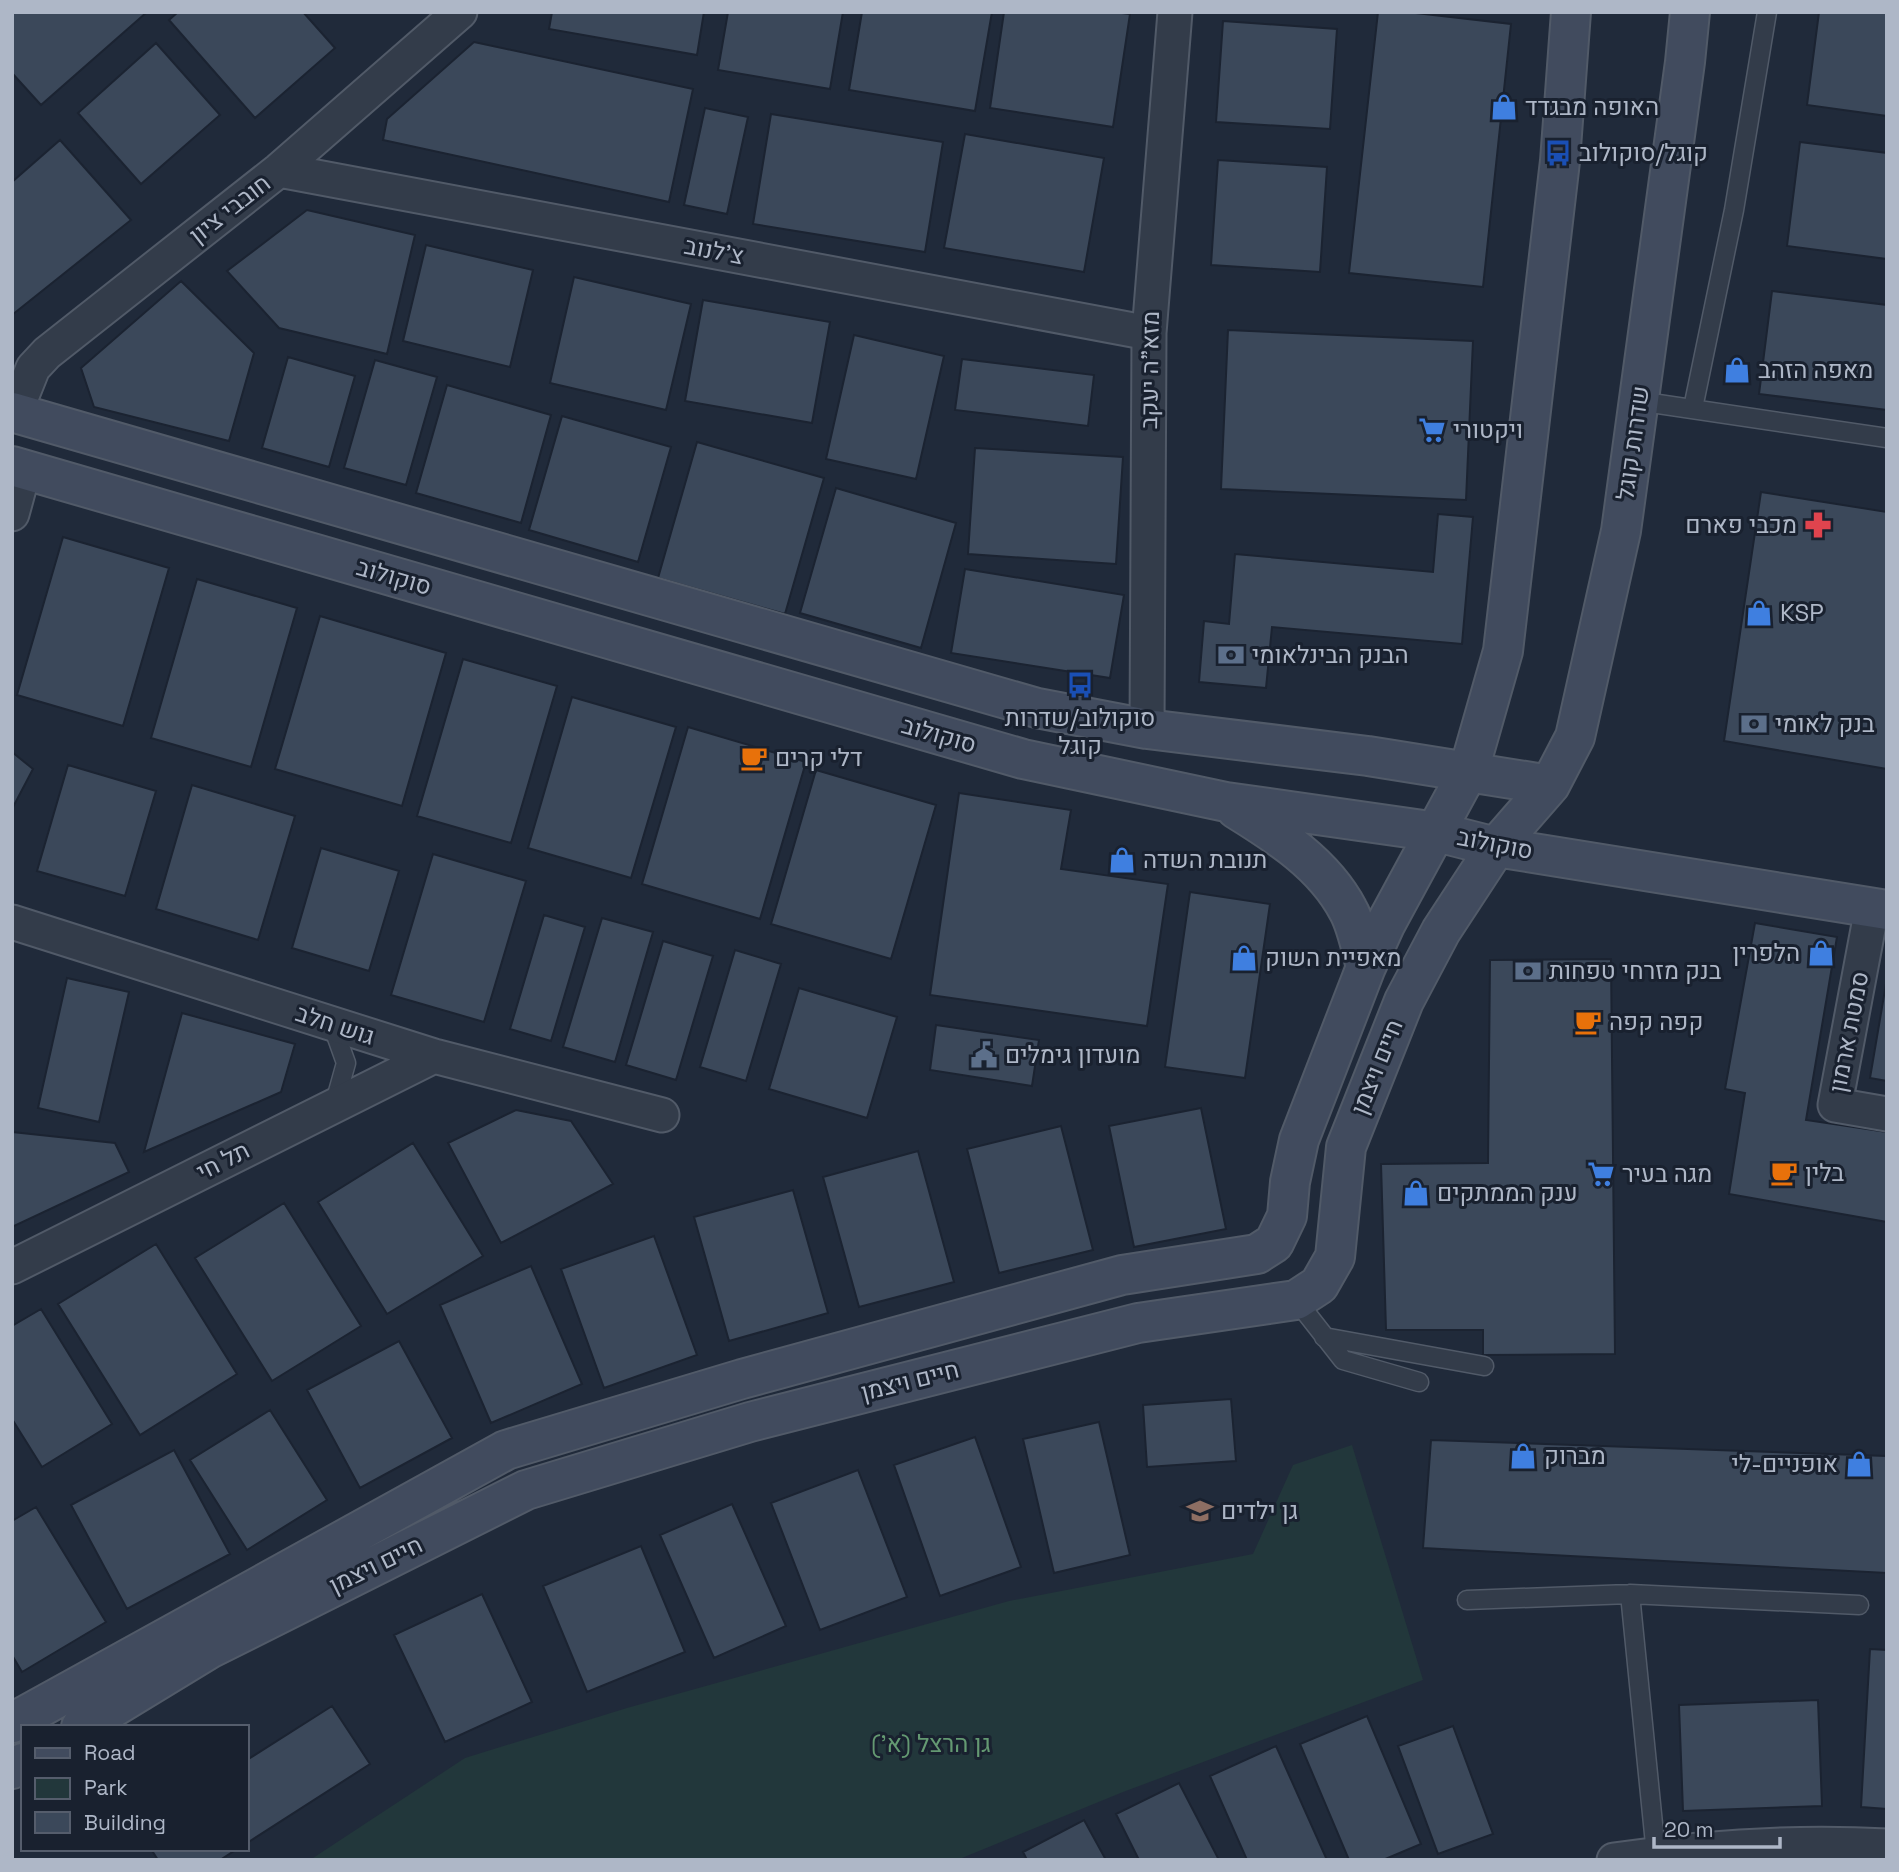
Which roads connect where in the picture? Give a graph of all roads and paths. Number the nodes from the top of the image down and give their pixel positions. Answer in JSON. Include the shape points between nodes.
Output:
{"nodes":[{"id":1,"x":460,"y":12,"type":"edge"},
{"id":2,"x":1175,"y":12,"type":"edge"},
{"id":3,"x":1571,"y":12,"type":"edge"},
{"id":4,"x":1690,"y":12,"type":"edge"},
{"id":5,"x":1767,"y":12,"type":"edge"},
{"id":6,"x":279,"y":170,"type":"junction"},
{"id":7,"x":1149,"y":333,"type":"junction"},
{"id":8,"x":1638,"y":401,"type":"junction"},
{"id":9,"x":1693,"y":408,"type":"junction"},
{"id":10,"x":14,"y":413,"type":"edge"},
{"id":11,"x":1887,"y":438,"type":"edge"},
{"id":12,"x":18,"y":468,"type":"edge"},
{"id":13,"x":12,"y":514,"type":"edge"},
{"id":14,"x":1147,"y":729,"type":"junction"},
{"id":15,"x":1469,"y":770,"type":"junction"},
{"id":16,"x":1550,"y":785,"type":"junction"},
{"id":17,"x":1226,"y":802,"type":"junction"},
{"id":18,"x":1437,"y":832,"type":"junction"},
{"id":19,"x":1496,"y":846,"type":"junction"},
{"id":20,"x":1879,"y":909,"type":"edge"},
{"id":21,"x":12,"y":922,"type":"edge"},
{"id":22,"x":1366,"y":967,"type":"junction"},
{"id":23,"x":332,"y":1024,"type":"junction"},
{"id":24,"x":434,"y":1056,"type":"junction"},
{"id":25,"x":334,"y":1106,"type":"junction"},
{"id":26,"x":1887,"y":1114,"type":"edge"},
{"id":27,"x":662,"y":1115,"type":"dead end"},
{"id":28,"x":12,"y":1267,"type":"edge"},
{"id":29,"x":1296,"y":1300,"type":"junction"},
{"id":30,"x":1324,"y":1337,"type":"junction"},
{"id":31,"x":1484,"y":1366,"type":"dead end"},
{"id":32,"x":1419,"y":1382,"type":"dead end"},
{"id":33,"x":1630,"y":1594,"type":"junction"},
{"id":34,"x":1467,"y":1600,"type":"dead end"},
{"id":35,"x":1859,"y":1605,"type":"dead end"},
{"id":36,"x":12,"y":1723,"type":"edge"},
{"id":37,"x":84,"y":1725,"type":"edge"},
{"id":38,"x":1887,"y":1846,"type":"edge"},
{"id":39,"x":1656,"y":1854,"type":"junction"},
{"id":40,"x":1614,"y":1860,"type":"edge"}],
"edges":[{"from":1,"to":6,"type":"street","name":"חובבי ציון"},
{"from":2,"to":7,"type":"street","name":"מזא\"ה יעקב"},
{"from":3,"to":15,"type":"street","via":[[1560,160],[1503,651]]},
{"from":4,"to":8,"type":"street","name":"שדרות קוגל"},
{"from":5,"to":9,"type":"lane","via":[[1734,210]]},
{"from":6,"to":7,"type":"street","name":"צ'לנוב"},
{"from":6,"to":10,"type":"street","name":"חובבי ציון","via":[[47,353],[33,368]]},
{"from":7,"to":14,"type":"street","name":"מזא\"ה יעקב"},
{"from":8,"to":9,"type":"lane"},
{"from":8,"to":16,"type":"street","name":"שדרות קוגל","via":[[1620,531],[1575,737]]},
{"from":9,"to":11,"type":"lane"},
{"from":10,"to":12,"type":"street"},
{"from":10,"to":14,"type":"street","via":[[1037,708]]},
{"from":12,"to":13,"type":"street"},
{"from":12,"to":17,"type":"street","name":"סוקולוב","via":[[1023,760]]},
{"from":14,"to":15,"type":"street"},
{"from":15,"to":16,"type":"street"},
{"from":15,"to":18,"type":"street"},
{"from":16,"to":19,"type":"street","name":"שדרות קוגל"},
{"from":17,"to":18,"type":"street","name":"סוקולוב"},
{"from":17,"to":22,"type":"street","via":[[1287,842],[1331,883],[1349,911]]},
{"from":18,"to":19,"type":"street","name":"סוקולוב"},
{"from":18,"to":22,"type":"street","name":"חיים ויצמן"},
{"from":19,"to":20,"type":"street","name":"סוקולוב"},
{"from":19,"to":29,"type":"street","name":"חיים ויצמן","via":[[1441,931],[1404,1000],[1346,1147],[1335,1257],[1318,1285]]},
{"from":20,"to":26,"type":"street","name":"סמטת ארמון","via":[[1835,1105]]},
{"from":21,"to":23,"type":"street","name":"גוש חלב"},
{"from":22,"to":36,"type":"street","name":"חיים ויצמן","via":[[1299,1140],[1287,1216],[1274,1243],[1257,1254],[1122,1275],[742,1379],[506,1451]]},
{"from":23,"to":24,"type":"street","name":"גוש חלב"},
{"from":23,"to":25,"type":"lane","via":[[346,1063]]},
{"from":24,"to":25,"type":"street","name":"תל חי"},
{"from":24,"to":27,"type":"street","name":"גוש חלב"},
{"from":25,"to":28,"type":"street","name":"תל חי"},
{"from":29,"to":30,"type":"lane"},
{"from":29,"to":37,"type":"street","name":"חיים ויצמן","via":[[1138,1322],[750,1422],[526,1490],[209,1648]]},
{"from":30,"to":31,"type":"lane"},
{"from":30,"to":32,"type":"lane","via":[[1343,1360]]},
{"from":33,"to":34,"type":"lane"},
{"from":33,"to":35,"type":"lane"},
{"from":33,"to":39,"type":"lane"},
{"from":38,"to":39,"type":"street","via":[[1830,1843]]},
{"from":39,"to":40,"type":"street"}]}
